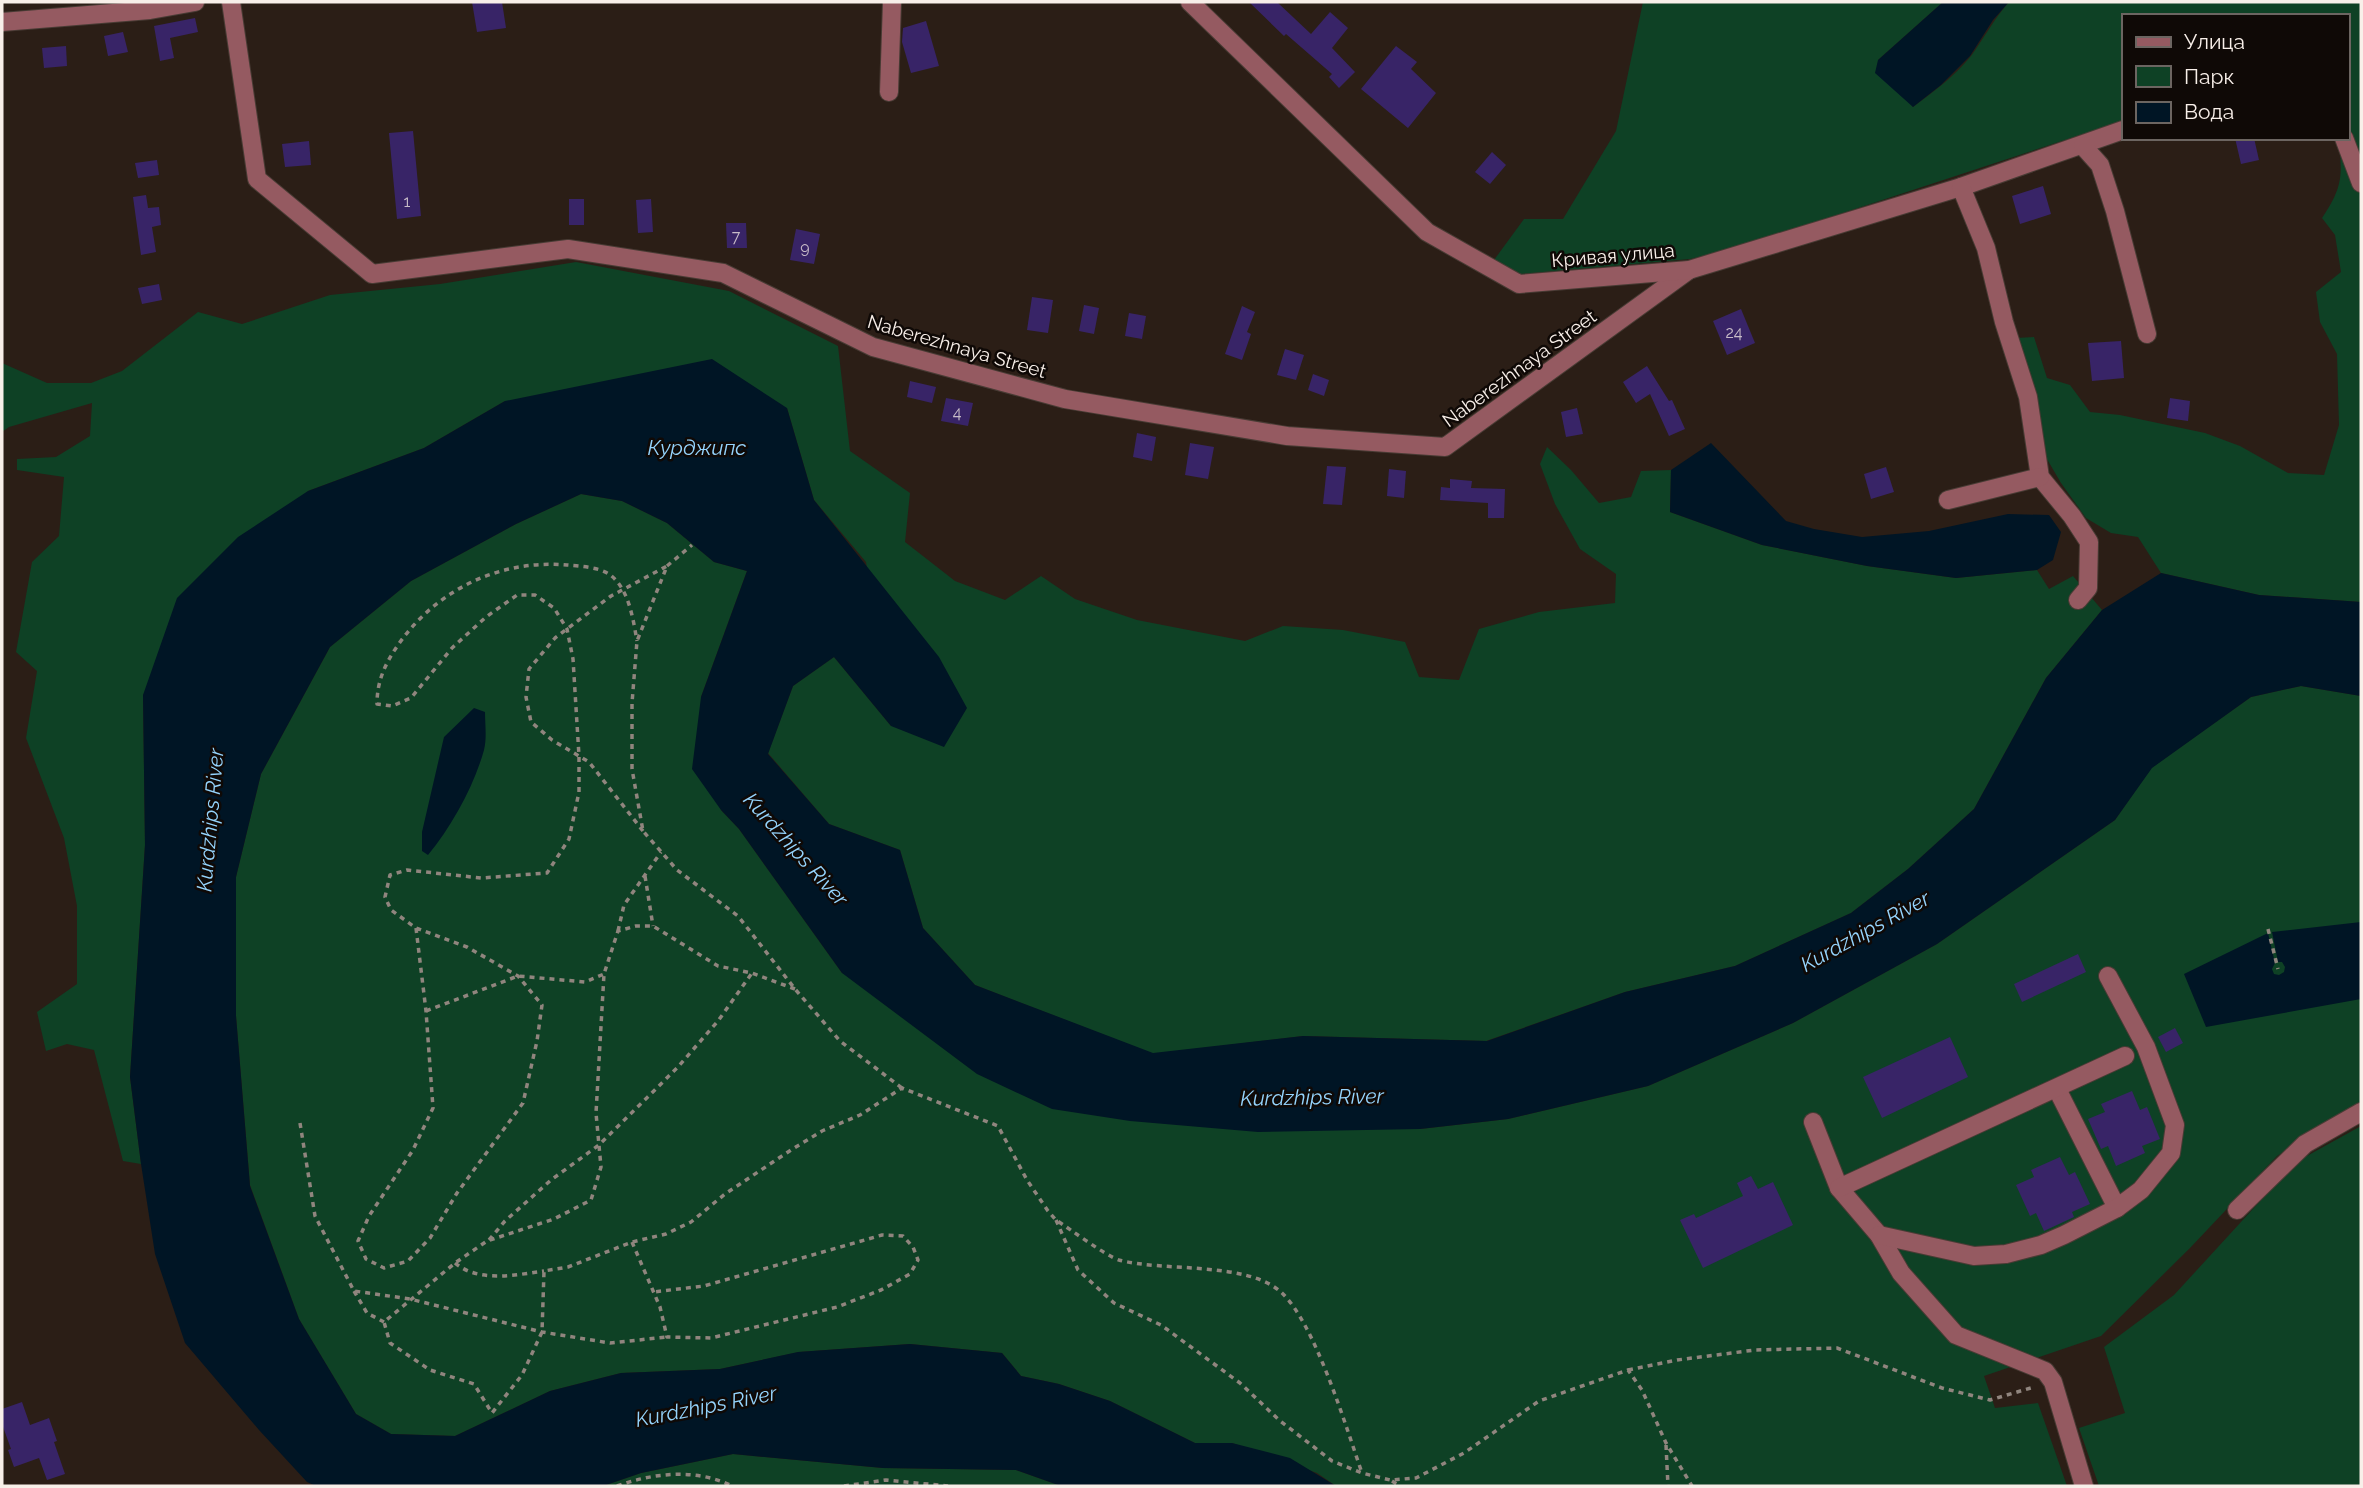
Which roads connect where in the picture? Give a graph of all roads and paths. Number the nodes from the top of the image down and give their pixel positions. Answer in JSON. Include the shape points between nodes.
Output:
{"nodes":[{"id":1,"x":195,"y":2,"type":"edge"},
{"id":2,"x":231,"y":2,"type":"edge"},
{"id":3,"x":892,"y":2,"type":"edge"},
{"id":4,"x":1190,"y":2,"type":"edge"},
{"id":5,"x":149,"y":6,"type":"edge"},
{"id":6,"x":2,"y":22,"type":"edge"},
{"id":7,"x":889,"y":92,"type":"dead end"},
{"id":8,"x":2122,"y":130,"type":"edge"},
{"id":9,"x":2345,"y":140,"type":"edge"},
{"id":10,"x":2084,"y":146,"type":"junction"},
{"id":11,"x":2361,"y":183,"type":"edge"},
{"id":12,"x":1961,"y":187,"type":"junction"},
{"id":13,"x":1689,"y":270,"type":"junction"},
{"id":14,"x":2147,"y":334,"type":"dead end"},
{"id":15,"x":2040,"y":477,"type":"junction"},
{"id":16,"x":1948,"y":500,"type":"dead end"},
{"id":17,"x":692,"y":545,"type":"dead end"},
{"id":18,"x":667,"y":566,"type":"junction"},
{"id":19,"x":622,"y":590,"type":"junction"},
{"id":20,"x":2078,"y":600,"type":"dead end"},
{"id":21,"x":567,"y":629,"type":"junction"},
{"id":22,"x":637,"y":641,"type":"junction"},
{"id":23,"x":579,"y":756,"type":"junction"},
{"id":24,"x":643,"y":831,"type":"junction"},
{"id":25,"x":661,"y":852,"type":"junction"},
{"id":26,"x":645,"y":874,"type":"junction"},
{"id":27,"x":653,"y":926,"type":"junction"},
{"id":28,"x":416,"y":928,"type":"junction"},
{"id":29,"x":2269,"y":929,"type":"dead end"},
{"id":30,"x":618,"y":931,"type":"junction"},
{"id":31,"x":2277,"y":969,"type":"dead end"},
{"id":32,"x":752,"y":973,"type":"junction"},
{"id":33,"x":604,"y":974,"type":"junction"},
{"id":34,"x":518,"y":976,"type":"junction"},
{"id":35,"x":2108,"y":976,"type":"dead end"},
{"id":36,"x":795,"y":989,"type":"junction"},
{"id":37,"x":426,"y":1011,"type":"junction"},
{"id":38,"x":2126,"y":1056,"type":"dead end"},
{"id":39,"x":902,"y":1088,"type":"junction"},
{"id":40,"x":2057,"y":1089,"type":"junction"},
{"id":41,"x":2361,"y":1112,"type":"edge"},
{"id":42,"x":1813,"y":1122,"type":"dead end"},
{"id":43,"x":300,"y":1123,"type":"dead end"},
{"id":44,"x":599,"y":1145,"type":"junction"},
{"id":45,"x":1839,"y":1188,"type":"junction"},
{"id":46,"x":2117,"y":1208,"type":"junction"},
{"id":47,"x":2237,"y":1210,"type":"dead end"},
{"id":48,"x":1056,"y":1220,"type":"junction"},
{"id":49,"x":1879,"y":1235,"type":"junction"},
{"id":50,"x":487,"y":1241,"type":"junction"},
{"id":51,"x":632,"y":1242,"type":"junction"},
{"id":52,"x":455,"y":1263,"type":"junction"},
{"id":53,"x":544,"y":1272,"type":"junction"},
{"id":54,"x":354,"y":1290,"type":"junction"},
{"id":55,"x":653,"y":1292,"type":"junction"},
{"id":56,"x":410,"y":1299,"type":"junction"},
{"id":57,"x":384,"y":1322,"type":"junction"},
{"id":58,"x":542,"y":1332,"type":"junction"},
{"id":59,"x":667,"y":1337,"type":"junction"},
{"id":60,"x":1628,"y":1370,"type":"junction"},
{"id":61,"x":2053,"y":1382,"type":"junction"},
{"id":62,"x":1666,"y":1443,"type":"junction"},
{"id":63,"x":1362,"y":1473,"type":"junction"},
{"id":64,"x":1390,"y":1480,"type":"junction"},
{"id":65,"x":617,"y":1486,"type":"edge"},
{"id":66,"x":732,"y":1486,"type":"edge"},
{"id":67,"x":844,"y":1486,"type":"edge"},
{"id":68,"x":948,"y":1486,"type":"edge"},
{"id":69,"x":1400,"y":1486,"type":"edge"},
{"id":70,"x":1668,"y":1486,"type":"edge"},
{"id":71,"x":1692,"y":1486,"type":"edge"},
{"id":72,"x":2084,"y":1486,"type":"edge"}],
"edges":[{"from":1,"to":5,"type":"street"},
{"from":2,"to":13,"type":"street","name":"Naberezhnaya Street","via":[[257,179],[372,274],[568,249],[710,271],[873,346],[1065,399],[1287,436],[1446,447]]},
{"from":3,"to":7,"type":"street"},
{"from":4,"to":13,"type":"street","name":"Кривая улица","via":[[1427,232],[1519,284]]},
{"from":5,"to":6,"type":"street"},
{"from":8,"to":10,"type":"street","name":"Кривая улица"},
{"from":9,"to":11,"type":"street"},
{"from":10,"to":12,"type":"street","name":"Кривая улица"},
{"from":10,"to":14,"type":"street","via":[[2100,165]]},
{"from":12,"to":13,"type":"street","name":"Кривая улица"},
{"from":12,"to":15,"type":"street","via":[[1986,248],[2028,397]]},
{"from":15,"to":16,"type":"street"},
{"from":15,"to":20,"type":"street","via":[[2089,542],[2088,588]]},
{"from":17,"to":18,"type":"path"},
{"from":18,"to":19,"type":"path"},
{"from":18,"to":22,"type":"path"},
{"from":19,"to":21,"type":"path"},
{"from":19,"to":21,"type":"path","via":[[608,574],[548,563],[522,565],[476,579],[437,602],[411,626],[389,658],[377,686],[377,704],[392,706],[411,698],[452,649],[517,595],[536,595],[554,608]]},
{"from":19,"to":22,"type":"path"},
{"from":21,"to":23,"type":"path"},
{"from":21,"to":23,"type":"path","via":[[529,669],[526,697],[531,722]]},
{"from":22,"to":24,"type":"path","via":[[632,769]]},
{"from":23,"to":24,"type":"path","via":[[589,762]]},
{"from":23,"to":28,"type":"path","via":[[579,792],[569,839],[547,873],[481,878],[407,870],[390,875],[385,897],[391,910]]},
{"from":24,"to":25,"type":"path"},
{"from":25,"to":26,"type":"path"},
{"from":25,"to":36,"type":"path","via":[[677,870],[738,916]]},
{"from":26,"to":27,"type":"path"},
{"from":26,"to":30,"type":"path","via":[[624,905]]},
{"from":27,"to":30,"type":"path"},
{"from":27,"to":32,"type":"path","via":[[718,966]]},
{"from":28,"to":34,"type":"path","via":[[467,947]]},
{"from":28,"to":37,"type":"path"},
{"from":29,"to":31,"type":"path"},
{"from":30,"to":33,"type":"path"},
{"from":32,"to":36,"type":"path"},
{"from":32,"to":44,"type":"path","via":[[677,1068]]},
{"from":33,"to":34,"type":"path","via":[[584,982]]},
{"from":33,"to":44,"type":"path","via":[[596,1113]]},
{"from":34,"to":37,"type":"path"},
{"from":34,"to":37,"type":"path","via":[[542,1005],[523,1102],[430,1238],[408,1261],[384,1268],[366,1259],[358,1241],[433,1108]]},
{"from":35,"to":46,"type":"street","via":[[2147,1046],[2175,1125],[2171,1153],[2141,1190]]},
{"from":36,"to":39,"type":"path","via":[[840,1041]]},
{"from":38,"to":40,"type":"street"},
{"from":39,"to":48,"type":"path","via":[[998,1126],[1027,1181]]},
{"from":39,"to":51,"type":"path","via":[[791,1150],[691,1222]]},
{"from":40,"to":45,"type":"street"},
{"from":40,"to":46,"type":"street"},
{"from":41,"to":47,"type":"street","via":[[2305,1144]]},
{"from":42,"to":45,"type":"street"},
{"from":43,"to":54,"type":"path","via":[[315,1216]]},
{"from":44,"to":50,"type":"path","via":[[551,1180]]},
{"from":44,"to":50,"type":"path","via":[[601,1167],[591,1200],[554,1219]]},
{"from":45,"to":49,"type":"street"},
{"from":46,"to":49,"type":"street","via":[[2042,1245],[2006,1254],[1974,1256]]},
{"from":48,"to":63,"type":"path","via":[[1077,1270],[1114,1303],[1161,1325],[1240,1382],[1332,1461]]},
{"from":48,"to":63,"type":"path","via":[[1118,1260],[1255,1278],[1280,1292],[1302,1319]]},
{"from":49,"to":61,"type":"street","via":[[1901,1273],[1956,1335],[2046,1371]]},
{"from":50,"to":52,"type":"path"},
{"from":51,"to":53,"type":"path"},
{"from":51,"to":55,"type":"path"},
{"from":52,"to":53,"type":"path","via":[[478,1275]]},
{"from":52,"to":56,"type":"path"},
{"from":53,"to":58,"type":"path"},
{"from":54,"to":56,"type":"path"},
{"from":54,"to":57,"type":"path","via":[[367,1313]]},
{"from":55,"to":59,"type":"path"},
{"from":55,"to":59,"type":"path","via":[[704,1286],[882,1235],[903,1236],[914,1247],[918,1260],[910,1274],[837,1307],[711,1338]]},
{"from":56,"to":57,"type":"path"},
{"from":56,"to":58,"type":"path"},
{"from":57,"to":58,"type":"path","via":[[390,1343],[430,1370],[474,1384],[492,1413],[522,1375]]},
{"from":58,"to":59,"type":"path","via":[[610,1343]]},
{"from":60,"to":61,"type":"path","via":[[1755,1350],[1837,1348],[1942,1388],[1990,1400]]},
{"from":60,"to":62,"type":"path"},
{"from":60,"to":64,"type":"path","via":[[1539,1401],[1464,1454],[1416,1478]]},
{"from":61,"to":72,"type":"street"},
{"from":62,"to":70,"type":"path"},
{"from":62,"to":71,"type":"path"},
{"from":63,"to":64,"type":"path"},
{"from":64,"to":69,"type":"path"},
{"from":65,"to":66,"type":"path","via":[[673,1474],[715,1478]]},
{"from":67,"to":68,"type":"path","via":[[886,1480]]}]}
